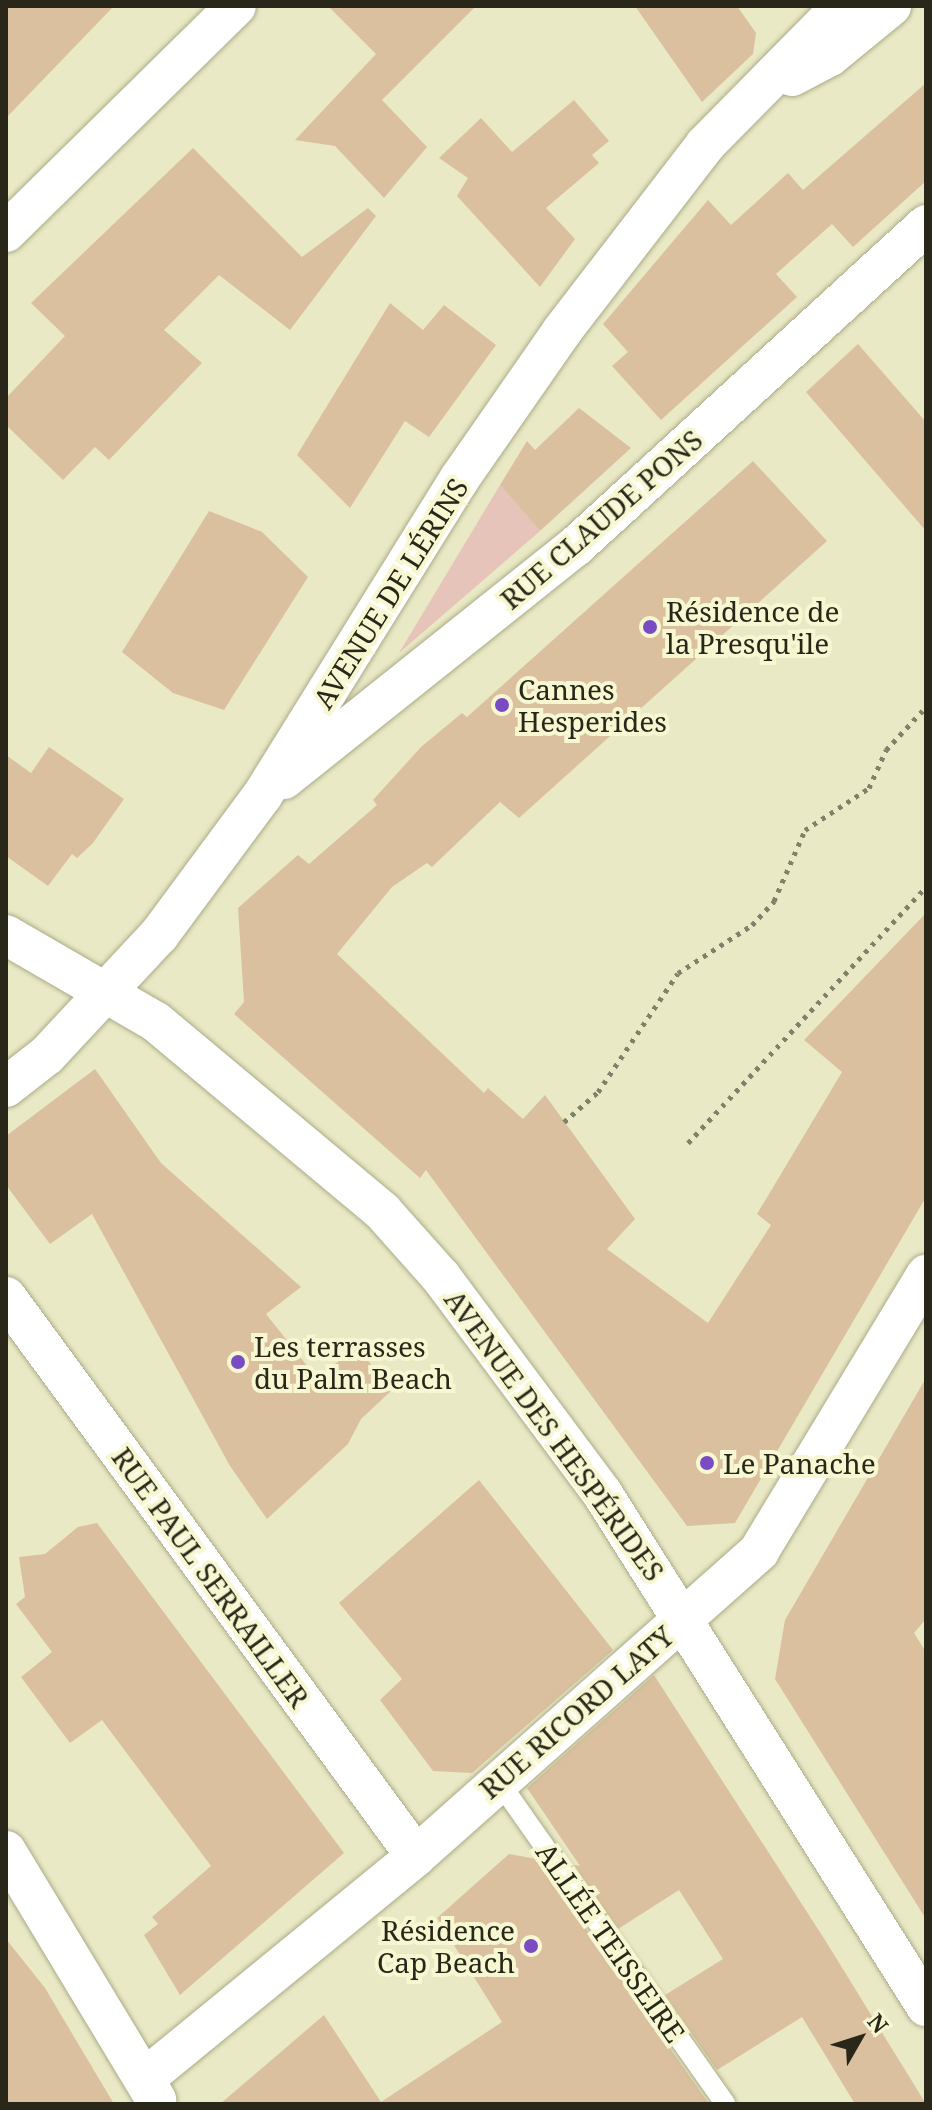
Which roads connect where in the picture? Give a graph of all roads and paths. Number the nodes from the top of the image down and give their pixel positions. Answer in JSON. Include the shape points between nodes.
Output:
{"nodes":[{"id":1,"x":236,"y":6,"type":"edge"},
{"id":2,"x":806,"y":6,"type":"edge"},
{"id":3,"x":842,"y":6,"type":"edge"},
{"id":4,"x":891,"y":6,"type":"edge"},
{"id":5,"x":763,"y":88,"type":"junction"},
{"id":6,"x":926,"y":225,"type":"edge"},
{"id":7,"x":6,"y":232,"type":"edge"},
{"id":8,"x":926,"y":707,"type":"edge"},
{"id":9,"x":262,"y":796,"type":"junction"},
{"id":10,"x":926,"y":887,"type":"edge"},
{"id":11,"x":6,"y":935,"type":"edge"},
{"id":12,"x":107,"y":995,"type":"junction"},
{"id":13,"x":6,"y":1087,"type":"edge"},
{"id":14,"x":564,"y":1122,"type":"dead end"},
{"id":15,"x":688,"y":1143,"type":"dead end"},
{"id":16,"x":926,"y":1275,"type":"edge"},
{"id":17,"x":6,"y":1297,"type":"edge"},
{"id":18,"x":685,"y":1617,"type":"junction"},
{"id":19,"x":497,"y":1779,"type":"junction"},
{"id":20,"x":6,"y":1851,"type":"edge"},
{"id":21,"x":416,"y":1856,"type":"junction"},
{"id":22,"x":926,"y":2006,"type":"edge"},
{"id":23,"x":151,"y":2092,"type":"edge"},
{"id":24,"x":725,"y":2104,"type":"edge"}],
"edges":[{"from":1,"to":7,"type":"street"},
{"from":2,"to":5,"type":"street","via":[[805,20]]},
{"from":3,"to":5,"type":"street","name":"AVENUE DE LÉRINS"},
{"from":4,"to":5,"type":"street","name":"AVENUE DE LÉRINS","via":[[830,56]]},
{"from":5,"to":9,"type":"street","name":"AVENUE DE LÉRINS","via":[[676,180],[562,331],[460,478]]},
{"from":6,"to":9,"type":"street","name":"RUE CLAUDE PONS","via":[[576,546]]},
{"from":8,"to":14,"type":"path","via":[[886,750],[869,788],[805,830],[774,901],[752,925],[678,973],[598,1092]]},
{"from":9,"to":12,"type":"street","name":"AVENUE DE LÉRINS"},
{"from":10,"to":15,"type":"path"},
{"from":11,"to":12,"type":"street","name":"AVENUE DES HESPÉRIDES"},
{"from":12,"to":13,"type":"street","name":"AVENUE DE LÉRINS"},
{"from":12,"to":18,"type":"street","name":"AVENUE DES HESPÉRIDES","via":[[156,1022],[383,1212],[522,1379]]},
{"from":16,"to":18,"type":"street","name":"RUE RICORD LATY","via":[[759,1551]]},
{"from":17,"to":21,"type":"street","name":"RUE PAUL SERRAILLER"},
{"from":18,"to":19,"type":"street","name":"RUE RICORD LATY"},
{"from":18,"to":22,"type":"street","name":"AVENUE DES HESPÉRIDES"},
{"from":19,"to":21,"type":"street","name":"RUE RICORD LATY"},
{"from":19,"to":24,"type":"lane","name":"ALLÉE TEISSEIRE"},
{"from":20,"to":23,"type":"street"},
{"from":21,"to":23,"type":"street","name":"RUE RICORD LATY"}]}
